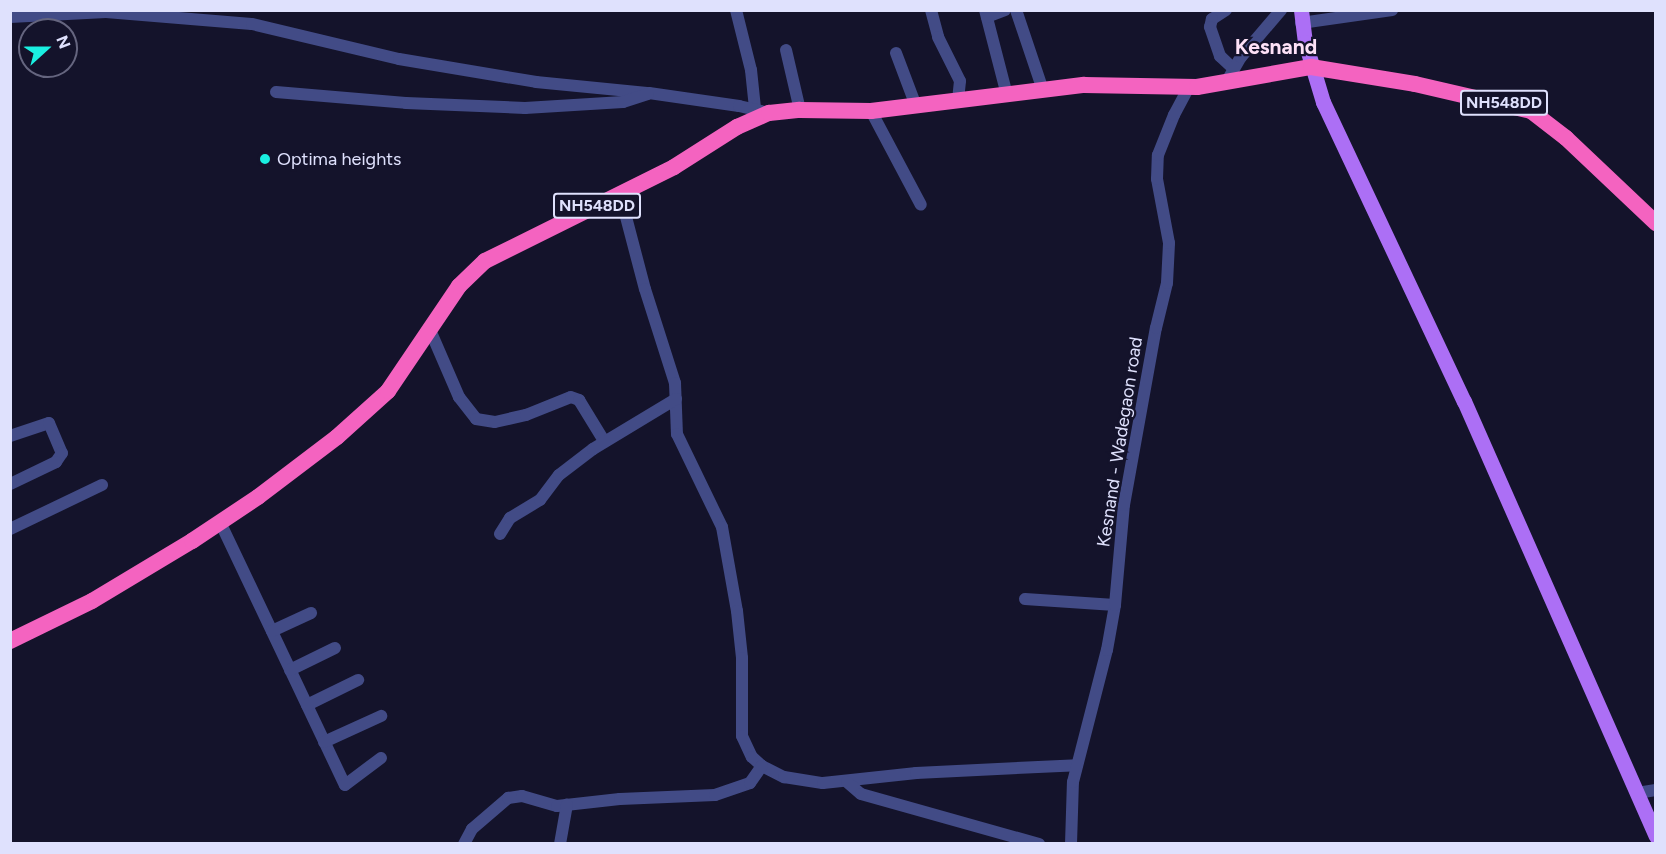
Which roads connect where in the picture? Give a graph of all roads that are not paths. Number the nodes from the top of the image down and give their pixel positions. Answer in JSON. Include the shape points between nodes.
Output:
{"nodes":[{"id":1,"x":736,"y":10,"type":"edge"},
{"id":2,"x":931,"y":10,"type":"edge"},
{"id":3,"x":1005,"y":10,"type":"edge"},
{"id":4,"x":1016,"y":10,"type":"edge"},
{"id":5,"x":1226,"y":10,"type":"edge"},
{"id":6,"x":1281,"y":10,"type":"edge"},
{"id":7,"x":1392,"y":10,"type":"edge"},
{"id":8,"x":986,"y":14,"type":"edge"},
{"id":9,"x":10,"y":17,"type":"edge"},
{"id":10,"x":1301,"y":17,"type":"edge"},
{"id":11,"x":786,"y":50,"type":"dead end"},
{"id":12,"x":896,"y":53,"type":"dead end"},
{"id":13,"x":1311,"y":67,"type":"junction"},
{"id":14,"x":1230,"y":75,"type":"junction"},
{"id":15,"x":1189,"y":87,"type":"junction"},
{"id":16,"x":1043,"y":90,"type":"junction"},
{"id":17,"x":276,"y":92,"type":"dead end"},
{"id":18,"x":649,"y":93,"type":"junction"},
{"id":19,"x":1007,"y":95,"type":"junction"},
{"id":20,"x":958,"y":100,"type":"junction"},
{"id":21,"x":916,"y":106,"type":"junction"},
{"id":22,"x":800,"y":110,"type":"junction"},
{"id":23,"x":762,"y":111,"type":"junction"},
{"id":24,"x":871,"y":111,"type":"junction"},
{"id":25,"x":620,"y":194,"type":"junction"},
{"id":26,"x":921,"y":205,"type":"dead end"},
{"id":27,"x":1656,"y":223,"type":"edge"},
{"id":28,"x":430,"y":330,"type":"junction"},
{"id":29,"x":676,"y":399,"type":"junction"},
{"id":30,"x":10,"y":436,"type":"edge"},
{"id":31,"x":604,"y":441,"type":"junction"},
{"id":32,"x":10,"y":484,"type":"edge"},
{"id":33,"x":102,"y":485,"type":"dead end"},
{"id":34,"x":220,"y":522,"type":"junction"},
{"id":35,"x":10,"y":529,"type":"edge"},
{"id":36,"x":500,"y":534,"type":"dead end"},
{"id":37,"x":1025,"y":599,"type":"dead end"},
{"id":38,"x":1115,"y":605,"type":"junction"},
{"id":39,"x":311,"y":613,"type":"dead end"},
{"id":40,"x":272,"y":631,"type":"junction"},
{"id":41,"x":10,"y":641,"type":"edge"},
{"id":42,"x":335,"y":648,"type":"dead end"},
{"id":43,"x":290,"y":669,"type":"junction"},
{"id":44,"x":358,"y":680,"type":"dead end"},
{"id":45,"x":307,"y":705,"type":"junction"},
{"id":46,"x":381,"y":716,"type":"dead end"},
{"id":47,"x":324,"y":742,"type":"junction"},
{"id":48,"x":381,"y":758,"type":"dead end"},
{"id":49,"x":1077,"y":765,"type":"junction"},
{"id":50,"x":762,"y":766,"type":"junction"},
{"id":51,"x":847,"y":782,"type":"junction"},
{"id":52,"x":1656,"y":790,"type":"edge"},
{"id":53,"x":1636,"y":793,"type":"junction"},
{"id":54,"x":567,"y":806,"type":"junction"},
{"id":55,"x":1656,"y":836,"type":"edge"},
{"id":56,"x":464,"y":843,"type":"edge"},
{"id":57,"x":560,"y":843,"type":"edge"},
{"id":58,"x":1039,"y":843,"type":"edge"},
{"id":59,"x":1071,"y":843,"type":"edge"}],
"edges":[{"from":1,"to":23,"type":"street"},
{"from":2,"to":20,"type":"street","via":[[938,38],[960,81]]},
{"from":3,"to":8,"type":"street"},
{"from":4,"to":16,"type":"street"},
{"from":5,"to":14,"type":"street","via":[[1209,24]]},
{"from":6,"to":14,"type":"street"},
{"from":7,"to":10,"type":"street"},
{"from":8,"to":19,"type":"street"},
{"from":9,"to":18,"type":"street","via":[[106,12],[252,24],[399,59],[536,82]]},
{"from":10,"to":13,"type":"main road"},
{"from":11,"to":22,"type":"street"},
{"from":12,"to":21,"type":"street"},
{"from":13,"to":14,"type":"highway","number":"NH548DD"},
{"from":13,"to":27,"type":"highway","number":"NH548DD","via":[[1405,82],[1531,111],[1566,138]]},
{"from":13,"to":53,"type":"main road","via":[[1331,122],[1418,300]]},
{"from":14,"to":15,"type":"highway","number":"NH548DD"},
{"from":15,"to":16,"type":"highway","number":"NH548DD","via":[[1111,84]]},
{"from":15,"to":38,"type":"street","name":"Kesnand - Wadegaon road","via":[[1158,155],[1157,179],[1170,261],[1124,505]]},
{"from":16,"to":19,"type":"highway","number":"NH548DD"},
{"from":17,"to":18,"type":"street","via":[[525,108],[623,102]]},
{"from":18,"to":23,"type":"street"},
{"from":19,"to":20,"type":"highway","number":"NH548DD"},
{"from":20,"to":21,"type":"highway","number":"NH548DD"},
{"from":21,"to":24,"type":"highway","number":"NH548DD"},
{"from":22,"to":23,"type":"highway","number":"NH548DD"},
{"from":22,"to":24,"type":"highway","number":"NH548DD"},
{"from":23,"to":25,"type":"highway","number":"NH548DD","via":[[674,167]]},
{"from":24,"to":26,"type":"street"},
{"from":25,"to":28,"type":"highway","number":"NH548DD","via":[[485,261],[459,286]]},
{"from":25,"to":29,"type":"street","via":[[675,383]]},
{"from":28,"to":31,"type":"street","via":[[459,398],[476,419],[495,423],[571,397],[579,400]]},
{"from":28,"to":34,"type":"highway","number":"NH548DD","via":[[388,391],[364,414]]},
{"from":29,"to":31,"type":"street"},
{"from":29,"to":50,"type":"street","via":[[677,434],[722,527],[742,658],[742,736]]},
{"from":30,"to":32,"type":"street","via":[[49,423],[62,456]]},
{"from":31,"to":36,"type":"street","via":[[559,475],[540,500],[510,518]]},
{"from":33,"to":35,"type":"street"},
{"from":34,"to":40,"type":"street"},
{"from":34,"to":41,"type":"highway","number":"NH548DD","via":[[92,601]]},
{"from":37,"to":38,"type":"street"},
{"from":38,"to":49,"type":"street","name":"Kesnand - Wadegaon road"},
{"from":39,"to":40,"type":"street"},
{"from":40,"to":43,"type":"street"},
{"from":42,"to":43,"type":"street"},
{"from":43,"to":45,"type":"street"},
{"from":44,"to":45,"type":"street"},
{"from":45,"to":47,"type":"street"},
{"from":46,"to":47,"type":"street"},
{"from":47,"to":48,"type":"street","via":[[345,785]]},
{"from":49,"to":51,"type":"street","via":[[916,773]]},
{"from":49,"to":59,"type":"street","name":"Kesnand - Wadegaon road","via":[[1071,797]]},
{"from":50,"to":51,"type":"street","via":[[807,782]]},
{"from":50,"to":54,"type":"street","via":[[750,783],[724,794],[600,800]]},
{"from":51,"to":58,"type":"street","via":[[861,794]]},
{"from":52,"to":53,"type":"street"},
{"from":53,"to":55,"type":"main road"},
{"from":54,"to":56,"type":"street","via":[[522,796],[508,798],[472,829]]},
{"from":54,"to":57,"type":"street"}]}
